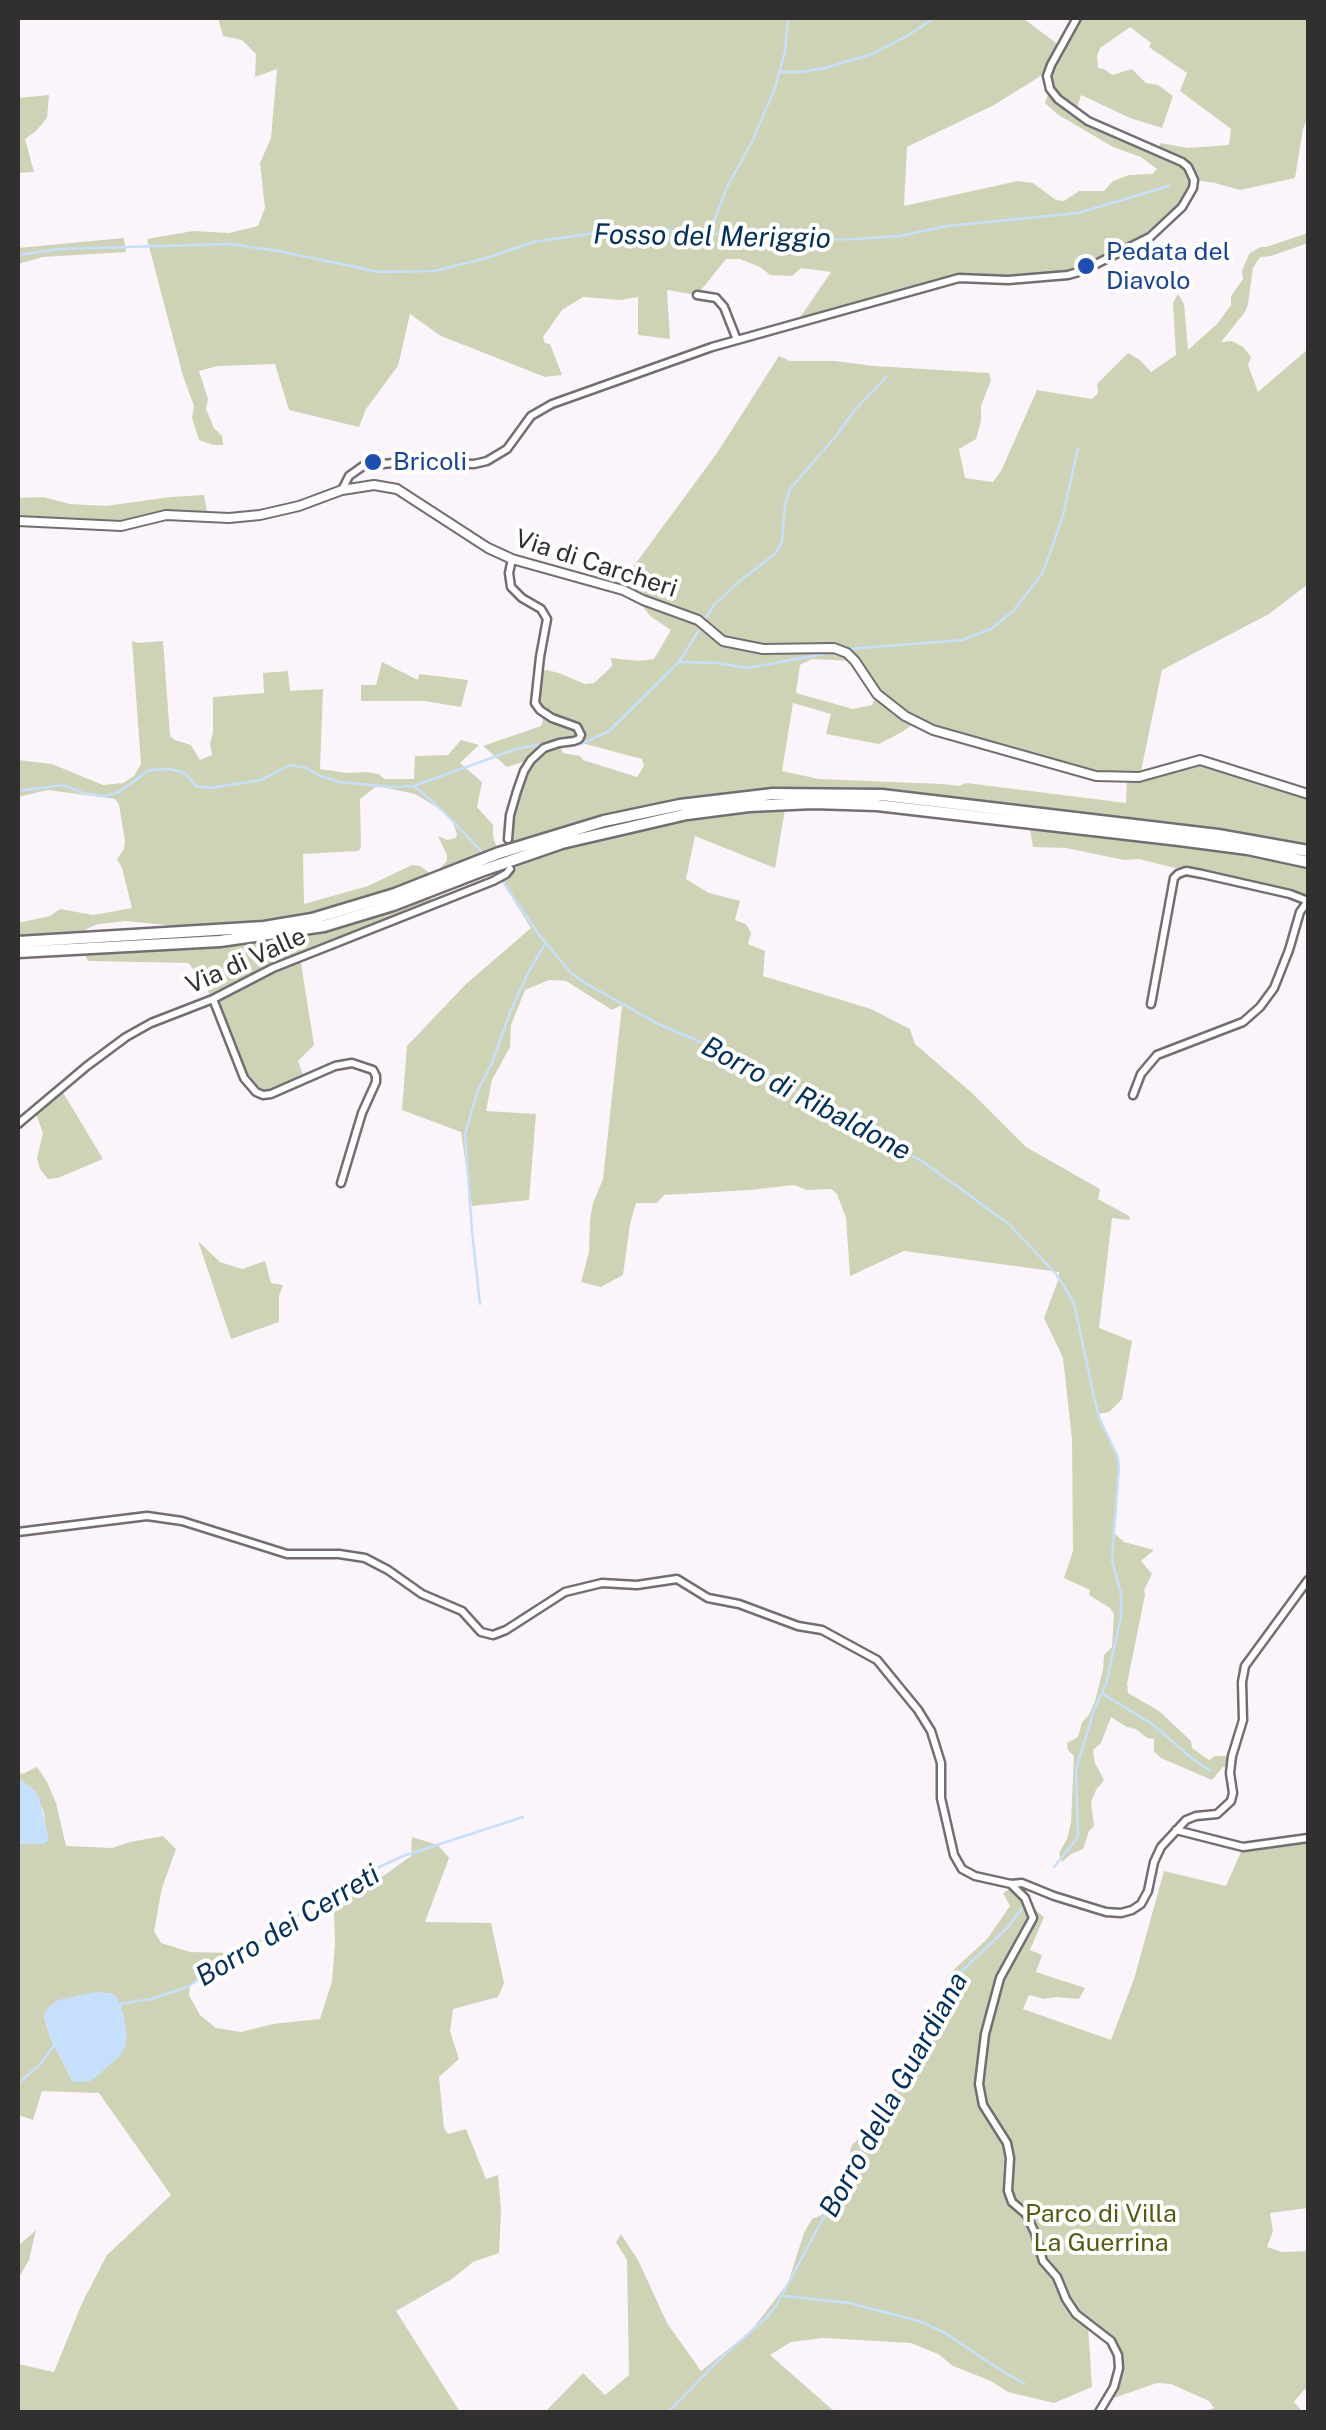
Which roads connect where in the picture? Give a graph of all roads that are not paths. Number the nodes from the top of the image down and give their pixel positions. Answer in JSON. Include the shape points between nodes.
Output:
{"nodes":[{"id":1,"x":1077,"y":18,"type":"edge"},
{"id":2,"x":697,"y":296,"type":"dead end"},
{"id":3,"x":737,"y":340,"type":"junction"},
{"id":4,"x":342,"y":490,"type":"junction"},
{"id":5,"x":18,"y":521,"type":"edge"},
{"id":6,"x":512,"y":560,"type":"junction"},
{"id":7,"x":1308,"y":794,"type":"edge"},
{"id":8,"x":508,"y":839,"type":"dead end"},
{"id":9,"x":1308,"y":851,"type":"edge"},
{"id":10,"x":1308,"y":862,"type":"edge"},
{"id":11,"x":504,"y":874,"type":"dead end"},
{"id":12,"x":1308,"y":901,"type":"edge"},
{"id":13,"x":18,"y":942,"type":"edge"},
{"id":14,"x":18,"y":952,"type":"edge"},
{"id":15,"x":213,"y":999,"type":"junction"},
{"id":16,"x":1151,"y":1004,"type":"dead end"},
{"id":17,"x":1132,"y":1095,"type":"dead end"},
{"id":18,"x":18,"y":1124,"type":"edge"},
{"id":19,"x":340,"y":1183,"type":"dead end"},
{"id":20,"x":18,"y":1532,"type":"edge"},
{"id":21,"x":1308,"y":1580,"type":"edge"},
{"id":22,"x":1176,"y":1830,"type":"junction"},
{"id":23,"x":1308,"y":1838,"type":"edge"},
{"id":24,"x":1011,"y":1884,"type":"junction"},
{"id":25,"x":1099,"y":2412,"type":"edge"}],
"edges":[{"from":1,"to":3,"type":"street","via":[[1051,64],[1050,89],[1088,121],[1188,167],[1193,188],[1162,228],[1068,275],[958,278]]},
{"from":2,"to":3,"type":"street","via":[[724,306]]},
{"from":3,"to":4,"type":"street","via":[[552,404],[531,416],[508,450],[487,462],[364,466]]},
{"from":4,"to":5,"type":"street","name":"Via di Carcheri","via":[[299,506],[228,518],[166,515],[121,526]]},
{"from":4,"to":6,"type":"street","name":"Via di Carcheri","via":[[397,489]]},
{"from":6,"to":7,"type":"street","name":"Via di Carcheri","via":[[623,590],[698,620],[732,644],[847,653],[877,694],[904,716],[976,744],[1117,778],[1200,760]]},
{"from":6,"to":8,"type":"street","via":[[511,587],[547,619],[535,704],[581,734],[531,760]]},
{"from":9,"to":13,"type":"highway","via":[[882,796],[772,794],[604,821],[312,919]]},
{"from":10,"to":14,"type":"highway","via":[[1196,842],[878,805],[749,806],[562,843],[324,926],[220,940]]},
{"from":11,"to":15,"type":"street","name":"Via di Valle"},
{"from":12,"to":16,"type":"street","via":[[1186,870],[1178,874]]},
{"from":12,"to":17,"type":"street","via":[[1260,1007],[1242,1022],[1157,1056]]},
{"from":15,"to":18,"type":"street","name":"Via di Valle","via":[[126,1038]]},
{"from":15,"to":19,"type":"street","via":[[244,1078],[256,1092],[271,1094],[335,1066],[373,1070],[376,1082]]},
{"from":20,"to":24,"type":"street","via":[[147,1516],[287,1554],[365,1558],[493,1635],[566,1592],[602,1583],[676,1580],[708,1598],[822,1630],[876,1660],[931,1732],[962,1869]]},
{"from":21,"to":22,"type":"street","via":[[1245,1666],[1231,1801],[1218,1814],[1196,1816]]},
{"from":22,"to":23,"type":"street","via":[[1243,1847]]},
{"from":22,"to":24,"type":"street","via":[[1154,1862],[1148,1892],[1132,1910],[1106,1912]]},
{"from":24,"to":25,"type":"street","via":[[1033,1918],[1000,1978],[979,2084],[983,2105],[1007,2143],[1012,2202],[1026,2214],[1043,2261],[1076,2314],[1118,2355],[1114,2386]]}]}
